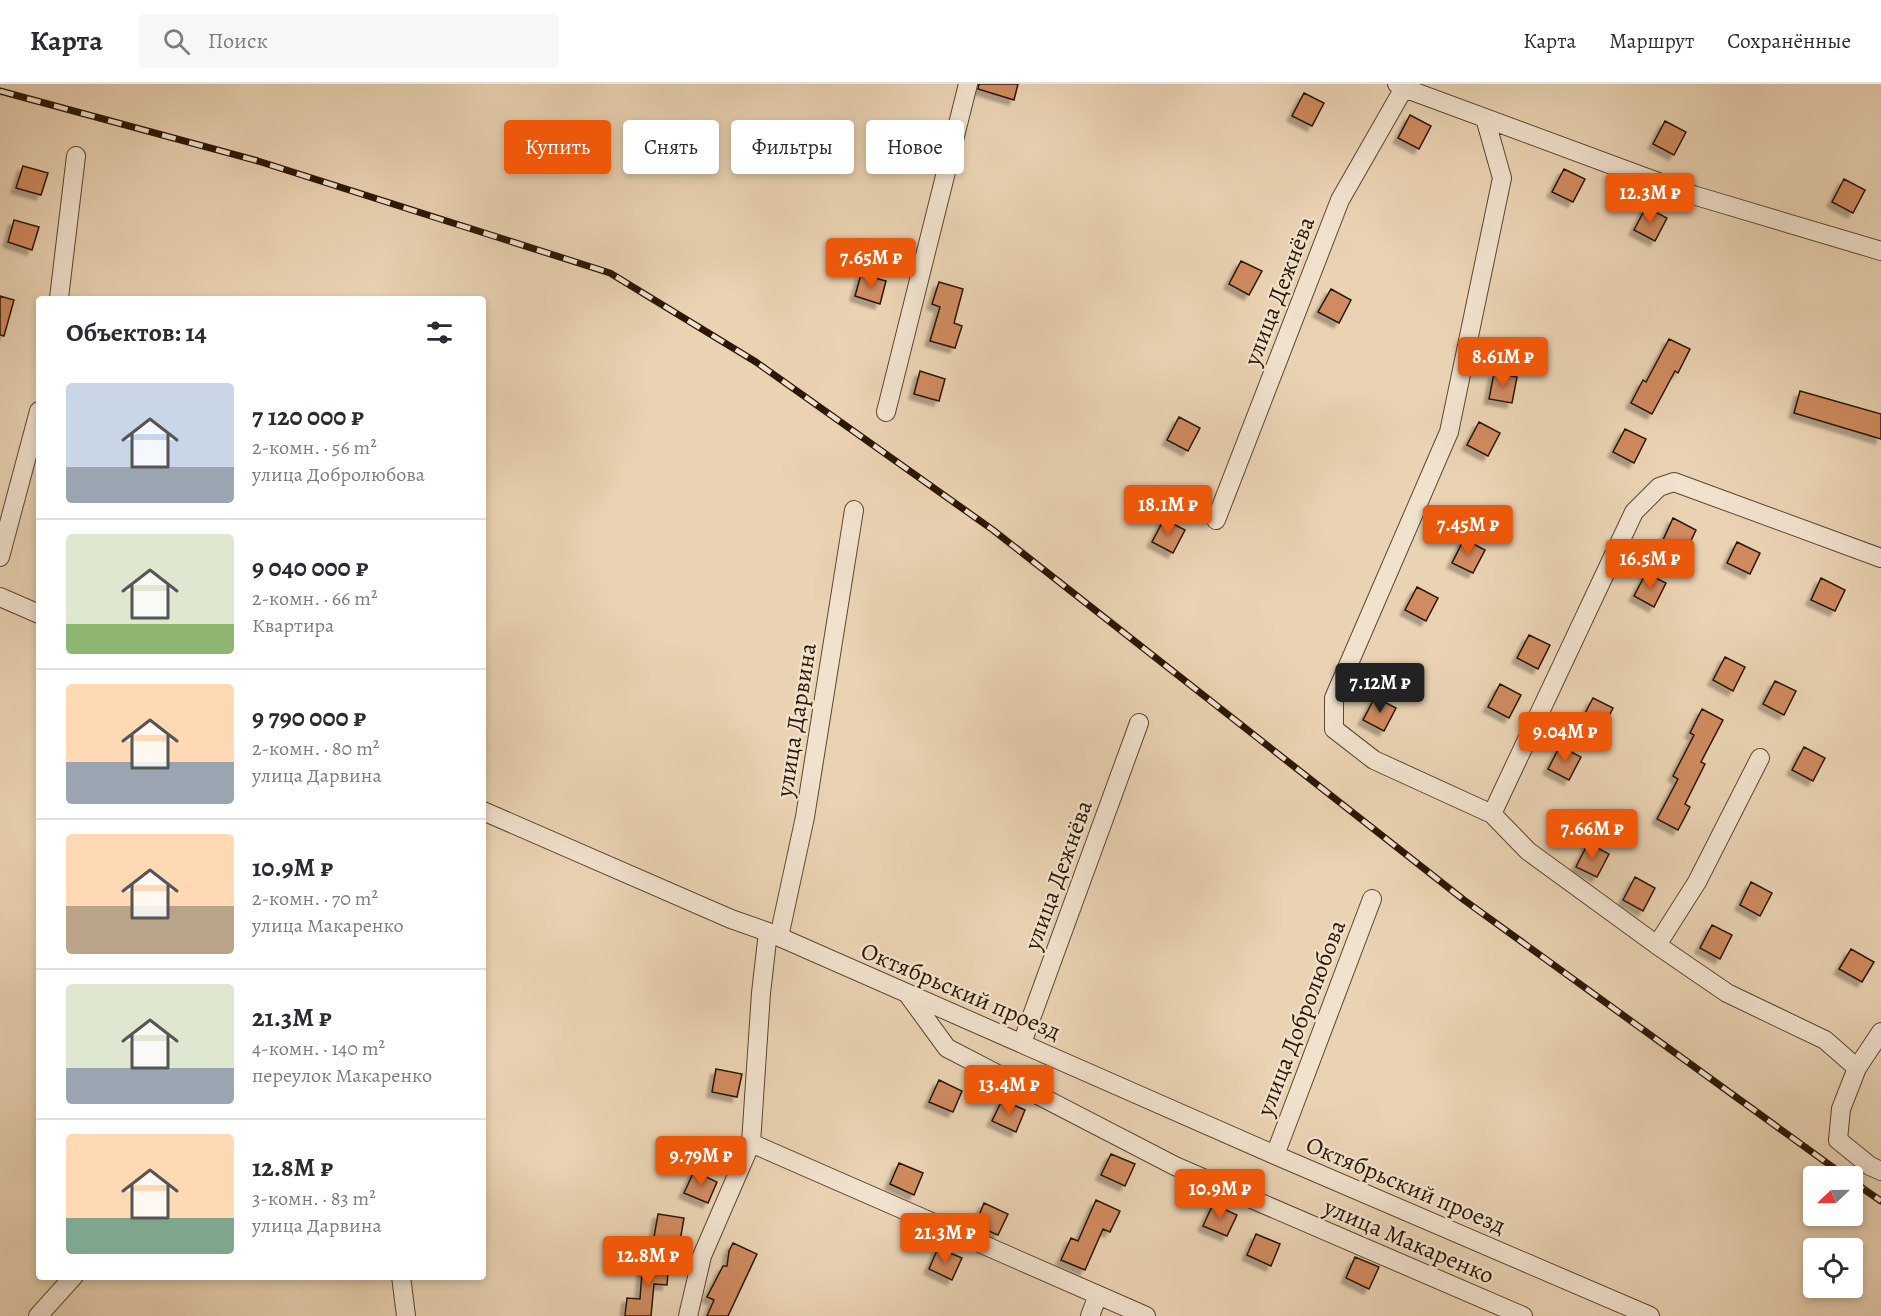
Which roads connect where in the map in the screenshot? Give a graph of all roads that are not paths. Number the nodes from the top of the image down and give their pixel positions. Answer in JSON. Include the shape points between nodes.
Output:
{"nodes":[{"id":1,"x":968,"y":84,"type":"edge"},
{"id":2,"x":1400,"y":86,"type":"edge"},
{"id":3,"x":1485,"y":118,"type":"junction"},
{"id":4,"x":76,"y":156,"type":"dead end"},
{"id":5,"x":1881,"y":251,"type":"edge"},
{"id":6,"x":59,"y":296,"type":"edge"},
{"id":7,"x":886,"y":412,"type":"dead end"},
{"id":8,"x":36,"y":422,"type":"edge"},
{"id":9,"x":854,"y":510,"type":"dead end"},
{"id":10,"x":1216,"y":520,"type":"dead end"},
{"id":11,"x":0,"y":557,"type":"edge"},
{"id":12,"x":1881,"y":558,"type":"edge"},
{"id":13,"x":0,"y":597,"type":"edge"},
{"id":14,"x":36,"y":613,"type":"edge"},
{"id":15,"x":1139,"y":723,"type":"dead end"},
{"id":16,"x":1760,"y":758,"type":"dead end"},
{"id":17,"x":486,"y":812,"type":"edge"},
{"id":18,"x":1492,"y":814,"type":"junction"},
{"id":19,"x":1372,"y":899,"type":"dead end"},
{"id":20,"x":773,"y":935,"type":"junction"},
{"id":21,"x":1658,"y":945,"type":"junction"},
{"id":22,"x":909,"y":996,"type":"junction"},
{"id":23,"x":1881,"y":1032,"type":"edge"},
{"id":24,"x":1022,"y":1043,"type":"junction"},
{"id":25,"x":1857,"y":1068,"type":"junction"},
{"id":26,"x":751,"y":1143,"type":"junction"},
{"id":27,"x":1275,"y":1155,"type":"junction"},
{"id":28,"x":1881,"y":1171,"type":"edge"},
{"id":29,"x":70,"y":1280,"type":"edge"},
{"id":30,"x":402,"y":1280,"type":"edge"},
{"id":31,"x":1098,"y":1295,"type":"junction"},
{"id":32,"x":38,"y":1316,"type":"edge"},
{"id":33,"x":406,"y":1316,"type":"edge"},
{"id":34,"x":688,"y":1316,"type":"edge"},
{"id":35,"x":1090,"y":1316,"type":"edge"},
{"id":36,"x":1146,"y":1316,"type":"edge"},
{"id":37,"x":1523,"y":1316,"type":"edge"},
{"id":38,"x":1650,"y":1316,"type":"edge"}],
"edges":[{"from":1,"to":7,"type":"street"},
{"from":2,"to":3,"type":"street"},
{"from":2,"to":10,"type":"street","name":"улица Дежнёва","via":[[1340,200]]},
{"from":3,"to":5,"type":"street","via":[[1693,195]]},
{"from":3,"to":18,"type":"street","via":[[1502,178],[1449,432],[1334,698],[1334,729],[1374,760]]},
{"from":4,"to":6,"type":"street"},
{"from":8,"to":11,"type":"street"},
{"from":9,"to":20,"type":"street","name":"улица Дарвина","via":[[804,817]]},
{"from":12,"to":18,"type":"street","via":[[1674,482],[1659,487],[1634,512]]},
{"from":13,"to":14,"type":"street"},
{"from":15,"to":24,"type":"street","name":"улица Дежнёва"},
{"from":16,"to":21,"type":"street","via":[[1696,882]]},
{"from":17,"to":20,"type":"street","name":"Октябрьский проезд"},
{"from":18,"to":21,"type":"street","via":[[1528,851]]},
{"from":19,"to":27,"type":"street","name":"улица Добролюбова"},
{"from":20,"to":22,"type":"street","name":"Октябрьский проезд"},
{"from":20,"to":26,"type":"street","name":"улица Дарвина","via":[[761,993]]},
{"from":21,"to":25,"type":"street","via":[[1727,993],[1825,1040]]},
{"from":22,"to":24,"type":"street","name":"Октябрьский проезд"},
{"from":22,"to":37,"type":"street","name":"улица Макаренко","via":[[947,1048],[1175,1166]]},
{"from":23,"to":25,"type":"street"},
{"from":24,"to":27,"type":"street","name":"Октябрьский проезд"},
{"from":25,"to":28,"type":"street","via":[[1841,1109],[1838,1140]]},
{"from":26,"to":31,"type":"street"},
{"from":26,"to":34,"type":"street","name":"улица Дарвина","via":[[702,1256]]},
{"from":27,"to":38,"type":"street","name":"Октябрьский проезд"},
{"from":29,"to":32,"type":"street"},
{"from":30,"to":33,"type":"street"},
{"from":31,"to":35,"type":"street"},
{"from":31,"to":36,"type":"street"}]}
